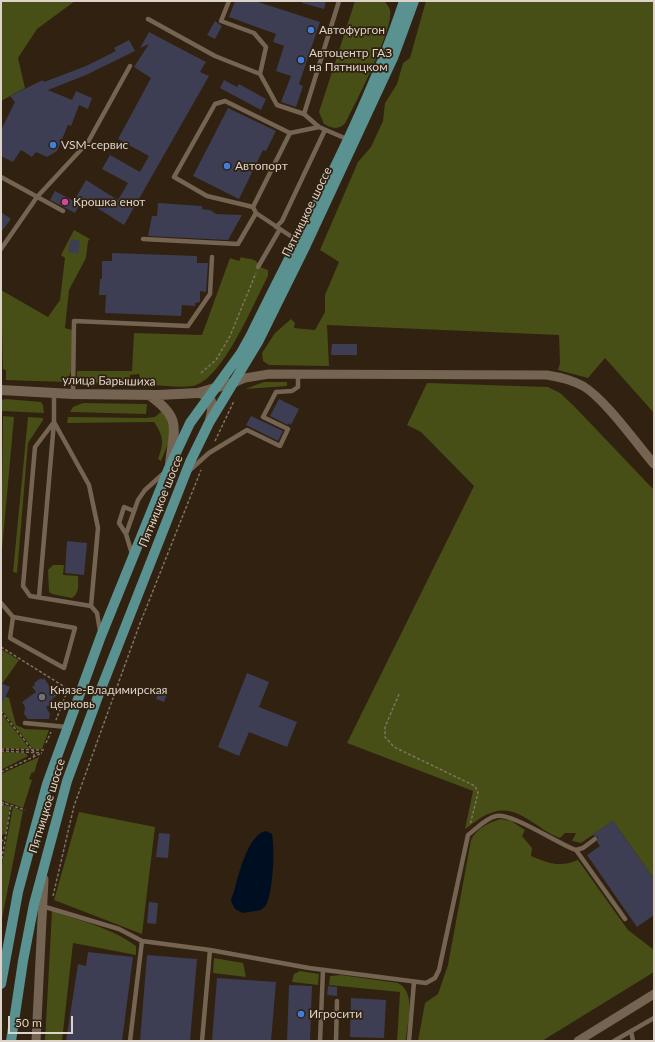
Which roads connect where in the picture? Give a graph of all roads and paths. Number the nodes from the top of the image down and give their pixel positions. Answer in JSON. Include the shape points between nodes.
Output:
{"nodes":[{"id":1,"x":229,"y":1,"type":"edge"},
{"id":2,"x":339,"y":1,"type":"edge"},
{"id":3,"x":405,"y":1,"type":"edge"},
{"id":4,"x":148,"y":19,"type":"dead end"},
{"id":5,"x":130,"y":66,"type":"dead end"},
{"id":6,"x":260,"y":74,"type":"junction"},
{"id":7,"x":304,"y":114,"type":"junction"},
{"id":8,"x":319,"y":127,"type":"junction"},
{"id":9,"x":325,"y":130,"type":"junction"},
{"id":10,"x":290,"y":133,"type":"junction"},
{"id":11,"x":351,"y":141,"type":"junction"},
{"id":12,"x":1,"y":177,"type":"edge"},
{"id":13,"x":37,"y":197,"type":"junction"},
{"id":14,"x":253,"y":207,"type":"junction"},
{"id":15,"x":63,"y":212,"type":"dead end"},
{"id":16,"x":256,"y":213,"type":"junction"},
{"id":17,"x":278,"y":228,"type":"junction"},
{"id":18,"x":143,"y":238,"type":"dead end"},
{"id":19,"x":298,"y":241,"type":"junction"},
{"id":20,"x":2,"y":247,"type":"edge"},
{"id":21,"x":212,"y":257,"type":"dead end"},
{"id":22,"x":258,"y":267,"type":"joint"},
{"id":23,"x":201,"y":373,"type":"dead end"},
{"id":24,"x":298,"y":374,"type":"junction"},
{"id":25,"x":235,"y":382,"type":"junction"},
{"id":26,"x":216,"y":388,"type":"junction"},
{"id":27,"x":1,"y":390,"type":"edge"},
{"id":28,"x":54,"y":393,"type":"junction"},
{"id":29,"x":198,"y":393,"type":"junction"},
{"id":30,"x":73,"y":394,"type":"junction"},
{"id":31,"x":149,"y":395,"type":"junction"},
{"id":32,"x":209,"y":397,"type":"junction"},
{"id":33,"x":235,"y":399,"type":"dead end"},
{"id":34,"x":54,"y":422,"type":"junction"},
{"id":35,"x":209,"y":423,"type":"junction"},
{"id":36,"x":209,"y":453,"type":"junction"},
{"id":37,"x":654,"y":464,"type":"edge"},
{"id":38,"x":169,"y":468,"type":"junction"},
{"id":39,"x":202,"y":468,"type":"dead end"},
{"id":40,"x":184,"y":476,"type":"junction"},
{"id":41,"x":134,"y":511,"type":"junction"},
{"id":42,"x":126,"y":534,"type":"junction"},
{"id":43,"x":133,"y":557,"type":"junction"},
{"id":44,"x":39,"y":597,"type":"junction"},
{"id":45,"x":1,"y":603,"type":"edge"},
{"id":46,"x":91,"y":606,"type":"junction"},
{"id":47,"x":13,"y":617,"type":"junction"},
{"id":48,"x":101,"y":636,"type":"junction"},
{"id":49,"x":1,"y":647,"type":"edge"},
{"id":50,"x":399,"y":694,"type":"dead end"},
{"id":51,"x":1,"y":711,"type":"edge"},
{"id":52,"x":25,"y":723,"type":"dead end"},
{"id":53,"x":53,"y":726,"type":"junction"},
{"id":54,"x":68,"y":727,"type":"junction"},
{"id":55,"x":46,"y":743,"type":"dead end"},
{"id":56,"x":1,"y":750,"type":"edge"},
{"id":57,"x":44,"y":750,"type":"dead end"},
{"id":58,"x":34,"y":751,"type":"junction"},
{"id":59,"x":34,"y":757,"type":"junction"},
{"id":60,"x":1,"y":772,"type":"edge"},
{"id":61,"x":1,"y":802,"type":"edge"},
{"id":62,"x":6,"y":803,"type":"junction"},
{"id":63,"x":11,"y":805,"type":"junction"},
{"id":64,"x":1,"y":806,"type":"edge"},
{"id":65,"x":25,"y":810,"type":"dead end"},
{"id":66,"x":468,"y":835,"type":"junction"},
{"id":67,"x":6,"y":838,"type":"junction"},
{"id":68,"x":595,"y":839,"type":"dead end"},
{"id":69,"x":1,"y":842,"type":"edge"},
{"id":70,"x":576,"y":850,"type":"junction"},
{"id":71,"x":46,"y":856,"type":"junction"},
{"id":72,"x":1,"y":859,"type":"edge"},
{"id":73,"x":1,"y":864,"type":"edge"},
{"id":74,"x":46,"y":907,"type":"junction"},
{"id":75,"x":625,"y":919,"type":"dead end"},
{"id":76,"x":142,"y":941,"type":"junction"},
{"id":77,"x":210,"y":950,"type":"junction"},
{"id":78,"x":323,"y":970,"type":"junction"},
{"id":79,"x":414,"y":982,"type":"junction"},
{"id":80,"x":1,"y":984,"type":"edge"},
{"id":81,"x":654,"y":994,"type":"edge"},
{"id":82,"x":337,"y":1001,"type":"dead end"},
{"id":83,"x":654,"y":1018,"type":"edge"},
{"id":84,"x":631,"y":1031,"type":"junction"},
{"id":85,"x":11,"y":1041,"type":"edge"},
{"id":86,"x":36,"y":1041,"type":"edge"},
{"id":87,"x":130,"y":1041,"type":"edge"},
{"id":88,"x":202,"y":1041,"type":"edge"},
{"id":89,"x":320,"y":1041,"type":"edge"},
{"id":90,"x":336,"y":1041,"type":"edge"},
{"id":91,"x":409,"y":1041,"type":"edge"},
{"id":92,"x":578,"y":1041,"type":"edge"},
{"id":93,"x":614,"y":1041,"type":"edge"},
{"id":94,"x":633,"y":1041,"type":"edge"}],
"edges":[{"from":1,"to":6,"type":"lane","via":[[221,21],[254,33],[266,47]]},
{"from":2,"to":7,"type":"lane"},
{"from":3,"to":11,"type":"main road","name":"Пятницкое шоссе"},
{"from":4,"to":6,"type":"lane","via":[[215,56]]},
{"from":5,"to":13,"type":"lane","via":[[88,142]]},
{"from":6,"to":7,"type":"lane","via":[[277,105]]},
{"from":7,"to":8,"type":"lane"},
{"from":8,"to":9,"type":"lane"},
{"from":8,"to":10,"type":"lane"},
{"from":9,"to":11,"type":"lane"},
{"from":9,"to":17,"type":"lane"},
{"from":10,"to":14,"type":"lane"},
{"from":10,"to":14,"type":"lane","via":[[225,101],[214,104],[174,177],[207,196]]},
{"from":11,"to":19,"type":"main road","name":"Пятницкое шоссе"},
{"from":11,"to":25,"type":"main road","name":"Пятницкое шоссе","via":[[258,342]]},
{"from":12,"to":13,"type":"lane"},
{"from":13,"to":15,"type":"lane"},
{"from":13,"to":20,"type":"lane"},
{"from":14,"to":16,"type":"lane"},
{"from":16,"to":17,"type":"lane"},
{"from":16,"to":18,"type":"lane","via":[[238,244]]},
{"from":17,"to":19,"type":"lane"},
{"from":17,"to":22,"type":"lane"},
{"from":19,"to":26,"type":"main road","name":"Пятницкое шоссе","via":[[251,335]]},
{"from":21,"to":30,"type":"lane","via":[[210,294],[188,326],[74,321]]},
{"from":22,"to":23,"type":"path","via":[[230,336],[216,360]]},
{"from":24,"to":25,"type":"street","via":[[256,375]]},
{"from":24,"to":36,"type":"lane","via":[[298,387],[292,391],[276,392],[264,417],[288,429],[280,446],[247,430]]},
{"from":24,"to":37,"type":"street","via":[[547,374],[568,379],[584,386],[598,398]]},
{"from":25,"to":26,"type":"main road","name":"улица Барышиха"},
{"from":25,"to":35,"type":"main road","name":"Пятницкое шоссе"},
{"from":26,"to":29,"type":"main road","name":"улица Барышиха"},
{"from":26,"to":32,"type":"main road","name":"Пятницкое шоссе"},
{"from":27,"to":28,"type":"main road","name":"улица Барышиха"},
{"from":28,"to":30,"type":"main road","name":"улица Барышиха"},
{"from":28,"to":34,"type":"lane"},
{"from":29,"to":31,"type":"main road","name":"улица Барышиха"},
{"from":29,"to":32,"type":"main road"},
{"from":30,"to":31,"type":"main road","name":"улица Барышиха"},
{"from":31,"to":38,"type":"main road","via":[[167,409],[174,423]]},
{"from":32,"to":35,"type":"main road","via":[[213,406]]},
{"from":32,"to":38,"type":"main road","name":"Пятницкое шоссе","via":[[190,424]]},
{"from":33,"to":36,"type":"path"},
{"from":34,"to":44,"type":"lane"},
{"from":34,"to":44,"type":"lane","via":[[35,447],[23,586],[30,596]]},
{"from":34,"to":46,"type":"lane","via":[[89,485],[98,528]]},
{"from":35,"to":40,"type":"main road","name":"Пятницкое шоссе"},
{"from":36,"to":40,"type":"lane"},
{"from":38,"to":41,"type":"lane","via":[[145,490]]},
{"from":38,"to":43,"type":"main road","name":"Пятницкое шоссе"},
{"from":39,"to":74,"type":"path","via":[[139,626],[74,806]]},
{"from":40,"to":71,"type":"main road","name":"Пятницкое шоссе","via":[[94,706],[67,781]]},
{"from":41,"to":42,"type":"lane"},
{"from":41,"to":42,"type":"lane","via":[[124,507],[119,523]]},
{"from":42,"to":43,"type":"lane"},
{"from":43,"to":48,"type":"main road","name":"Пятницкое шоссе"},
{"from":44,"to":46,"type":"lane"},
{"from":45,"to":47,"type":"lane"},
{"from":46,"to":48,"type":"lane","via":[[97,613]]},
{"from":47,"to":47,"type":"lane","via":[[76,628],[64,668],[10,638]]},
{"from":48,"to":54,"type":"main road","name":"Пятницкое шоссе"},
{"from":49,"to":53,"type":"path","via":[[68,689]]},
{"from":50,"to":66,"type":"path","via":[[385,727],[385,738],[394,746],[475,786],[478,793]]},
{"from":51,"to":58,"type":"path"},
{"from":52,"to":53,"type":"lane"},
{"from":53,"to":54,"type":"lane"},
{"from":53,"to":55,"type":"path"},
{"from":54,"to":80,"type":"main road","name":"Пятницкое шоссе","via":[[35,826],[18,892]]},
{"from":56,"to":58,"type":"path"},
{"from":57,"to":58,"type":"path"},
{"from":58,"to":59,"type":"path"},
{"from":58,"to":59,"type":"path","via":[[42,753]]},
{"from":59,"to":60,"type":"path"},
{"from":61,"to":62,"type":"path"},
{"from":62,"to":63,"type":"path"},
{"from":62,"to":64,"type":"path"},
{"from":63,"to":65,"type":"path"},
{"from":63,"to":67,"type":"path"},
{"from":66,"to":70,"type":"lane","via":[[496,816],[503,815]]},
{"from":66,"to":79,"type":"lane","via":[[439,970],[435,978],[426,983]]},
{"from":67,"to":69,"type":"path"},
{"from":67,"to":72,"type":"path"},
{"from":68,"to":70,"type":"lane"},
{"from":70,"to":75,"type":"lane"},
{"from":71,"to":74,"type":"street"},
{"from":71,"to":85,"type":"main road","name":"Пятницкое шоссе","via":[[22,961]]},
{"from":72,"to":73,"type":"path"},
{"from":74,"to":76,"type":"lane","via":[[119,929]]},
{"from":74,"to":86,"type":"street"},
{"from":76,"to":77,"type":"lane"},
{"from":76,"to":87,"type":"lane"},
{"from":77,"to":78,"type":"lane"},
{"from":77,"to":88,"type":"lane"},
{"from":78,"to":79,"type":"lane"},
{"from":78,"to":89,"type":"lane"},
{"from":79,"to":91,"type":"lane"},
{"from":81,"to":92,"type":"street"},
{"from":82,"to":90,"type":"lane"},
{"from":83,"to":84,"type":"lane"},
{"from":84,"to":93,"type":"lane"},
{"from":84,"to":94,"type":"lane"}]}
